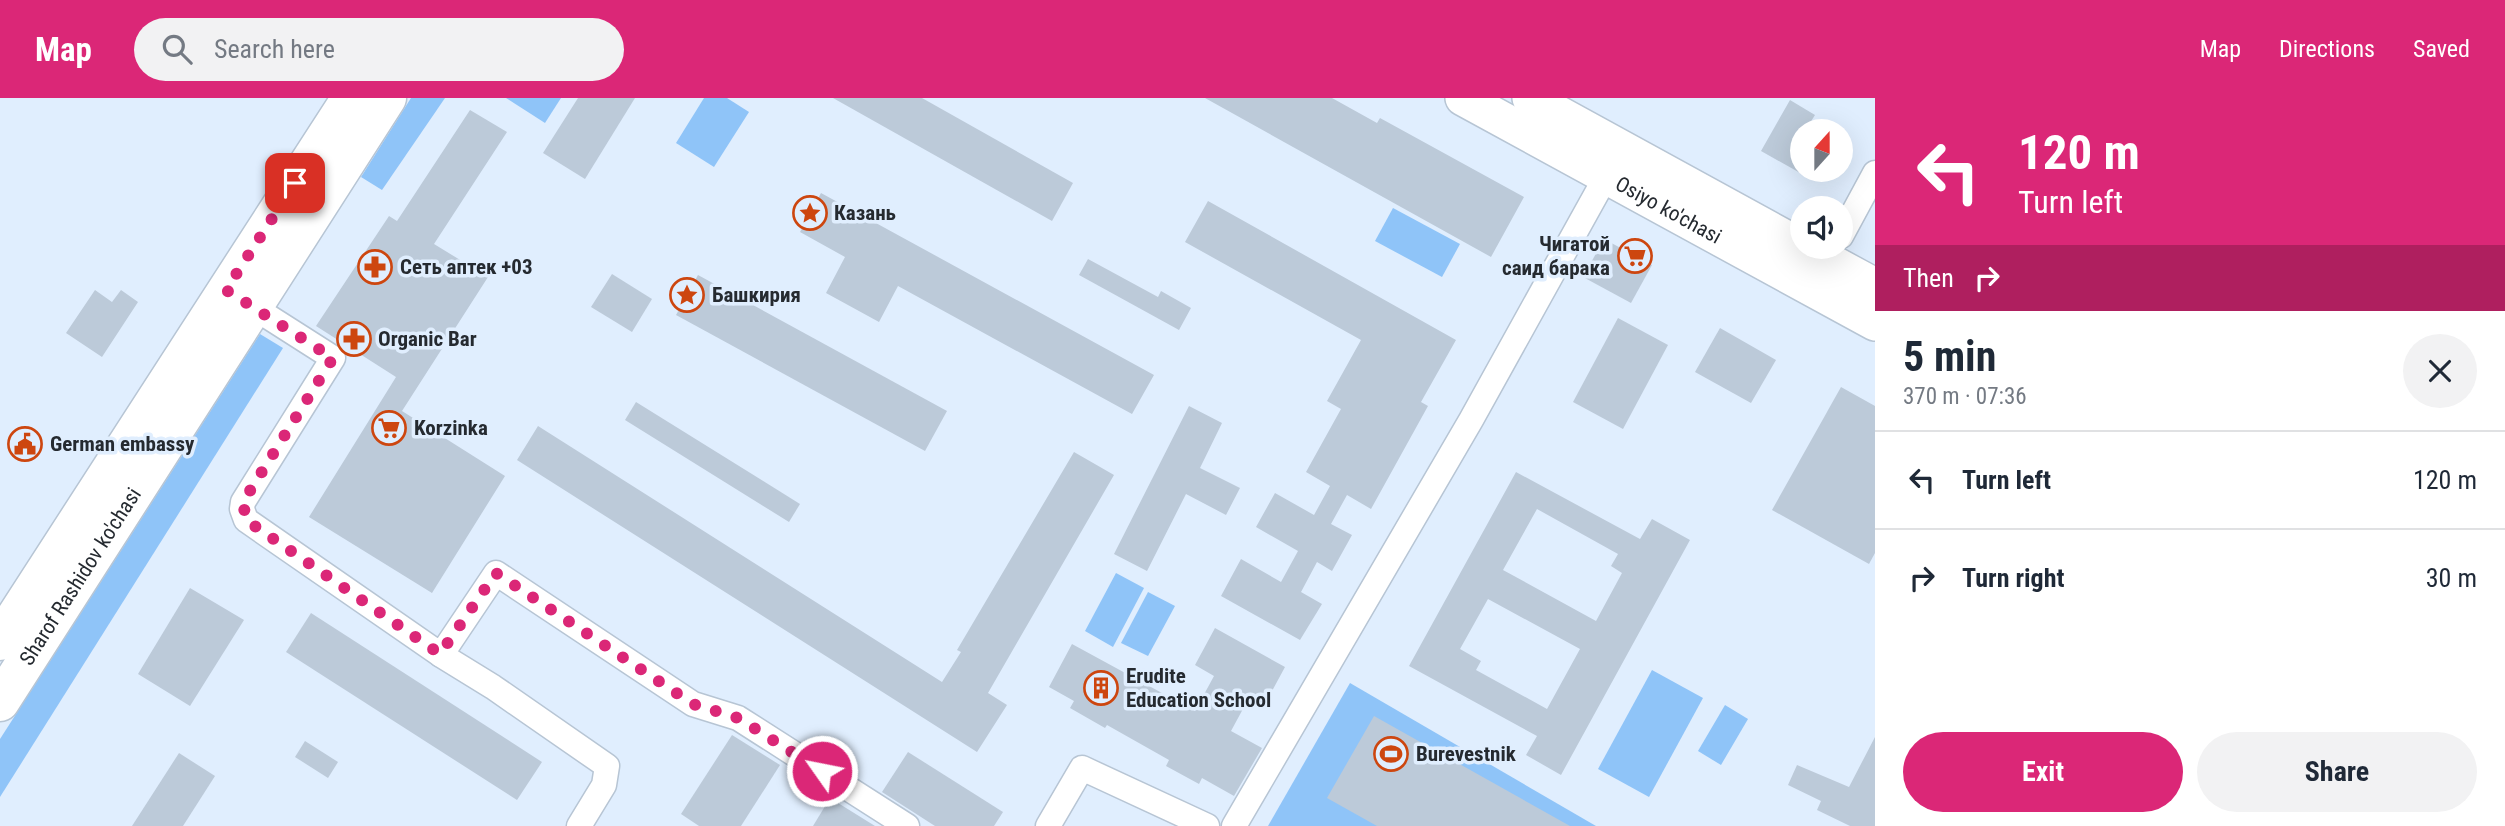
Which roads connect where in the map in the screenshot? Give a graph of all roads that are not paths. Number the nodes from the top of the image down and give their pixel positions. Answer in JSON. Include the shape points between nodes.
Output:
{"nodes":[{"id":1,"x":351,"y":98,"type":"edge"},
{"id":2,"x":387,"y":98,"type":"edge"},
{"id":3,"x":1463,"y":98,"type":"edge"},
{"id":4,"x":1530,"y":98,"type":"edge"},
{"id":5,"x":1614,"y":162,"type":"junction"},
{"id":6,"x":1875,"y":173,"type":"edge"},
{"id":7,"x":1853,"y":205,"type":"edge"},
{"id":8,"x":1790,"y":241,"type":"edge"},
{"id":9,"x":1824,"y":259,"type":"edge"},
{"id":10,"x":1829,"y":259,"type":"edge"},
{"id":11,"x":1875,"y":286,"type":"edge"},
{"id":12,"x":239,"y":298,"type":"junction"},
{"id":13,"x":1875,"y":323,"type":"edge"},
{"id":14,"x":0,"y":640,"type":"edge"},
{"id":15,"x":440,"y":654,"type":"junction"},
{"id":16,"x":0,"y":702,"type":"edge"},
{"id":17,"x":579,"y":826,"type":"edge"},
{"id":18,"x":907,"y":826,"type":"edge"},
{"id":19,"x":1048,"y":826,"type":"edge"},
{"id":20,"x":1207,"y":826,"type":"edge"},
{"id":21,"x":1234,"y":826,"type":"edge"}],
"edges":[{"from":1,"to":12,"type":"main road","name":"Sharof Rashidov ko'chasi"},
{"from":2,"to":12,"type":"main road","name":"Sharof Rashidov ko'chasi"},
{"from":3,"to":5,"type":"main road","name":"Osiyo ko'chasi"},
{"from":4,"to":5,"type":"main road","name":"Osiyo ko'chasi"},
{"from":5,"to":8,"type":"main road","name":"Osiyo ko'chasi"},
{"from":5,"to":21,"type":"street","via":[[1471,420]]},
{"from":6,"to":7,"type":"street"},
{"from":9,"to":13,"type":"main road","name":"Osiyo ko'chasi"},
{"from":10,"to":11,"type":"main road","name":"Osiyo ko'chasi"},
{"from":12,"to":14,"type":"main road","name":"Sharof Rashidov ko'chasi"},
{"from":12,"to":15,"type":"street","via":[[333,358],[243,502],[246,520]]},
{"from":12,"to":16,"type":"main road","name":"Sharof Rashidov ko'chasi"},
{"from":15,"to":17,"type":"street","via":[[607,766],[604,785]]},
{"from":15,"to":18,"type":"street","via":[[496,573],[693,704],[738,718]]},
{"from":19,"to":20,"type":"street","via":[[1082,768]]}]}
